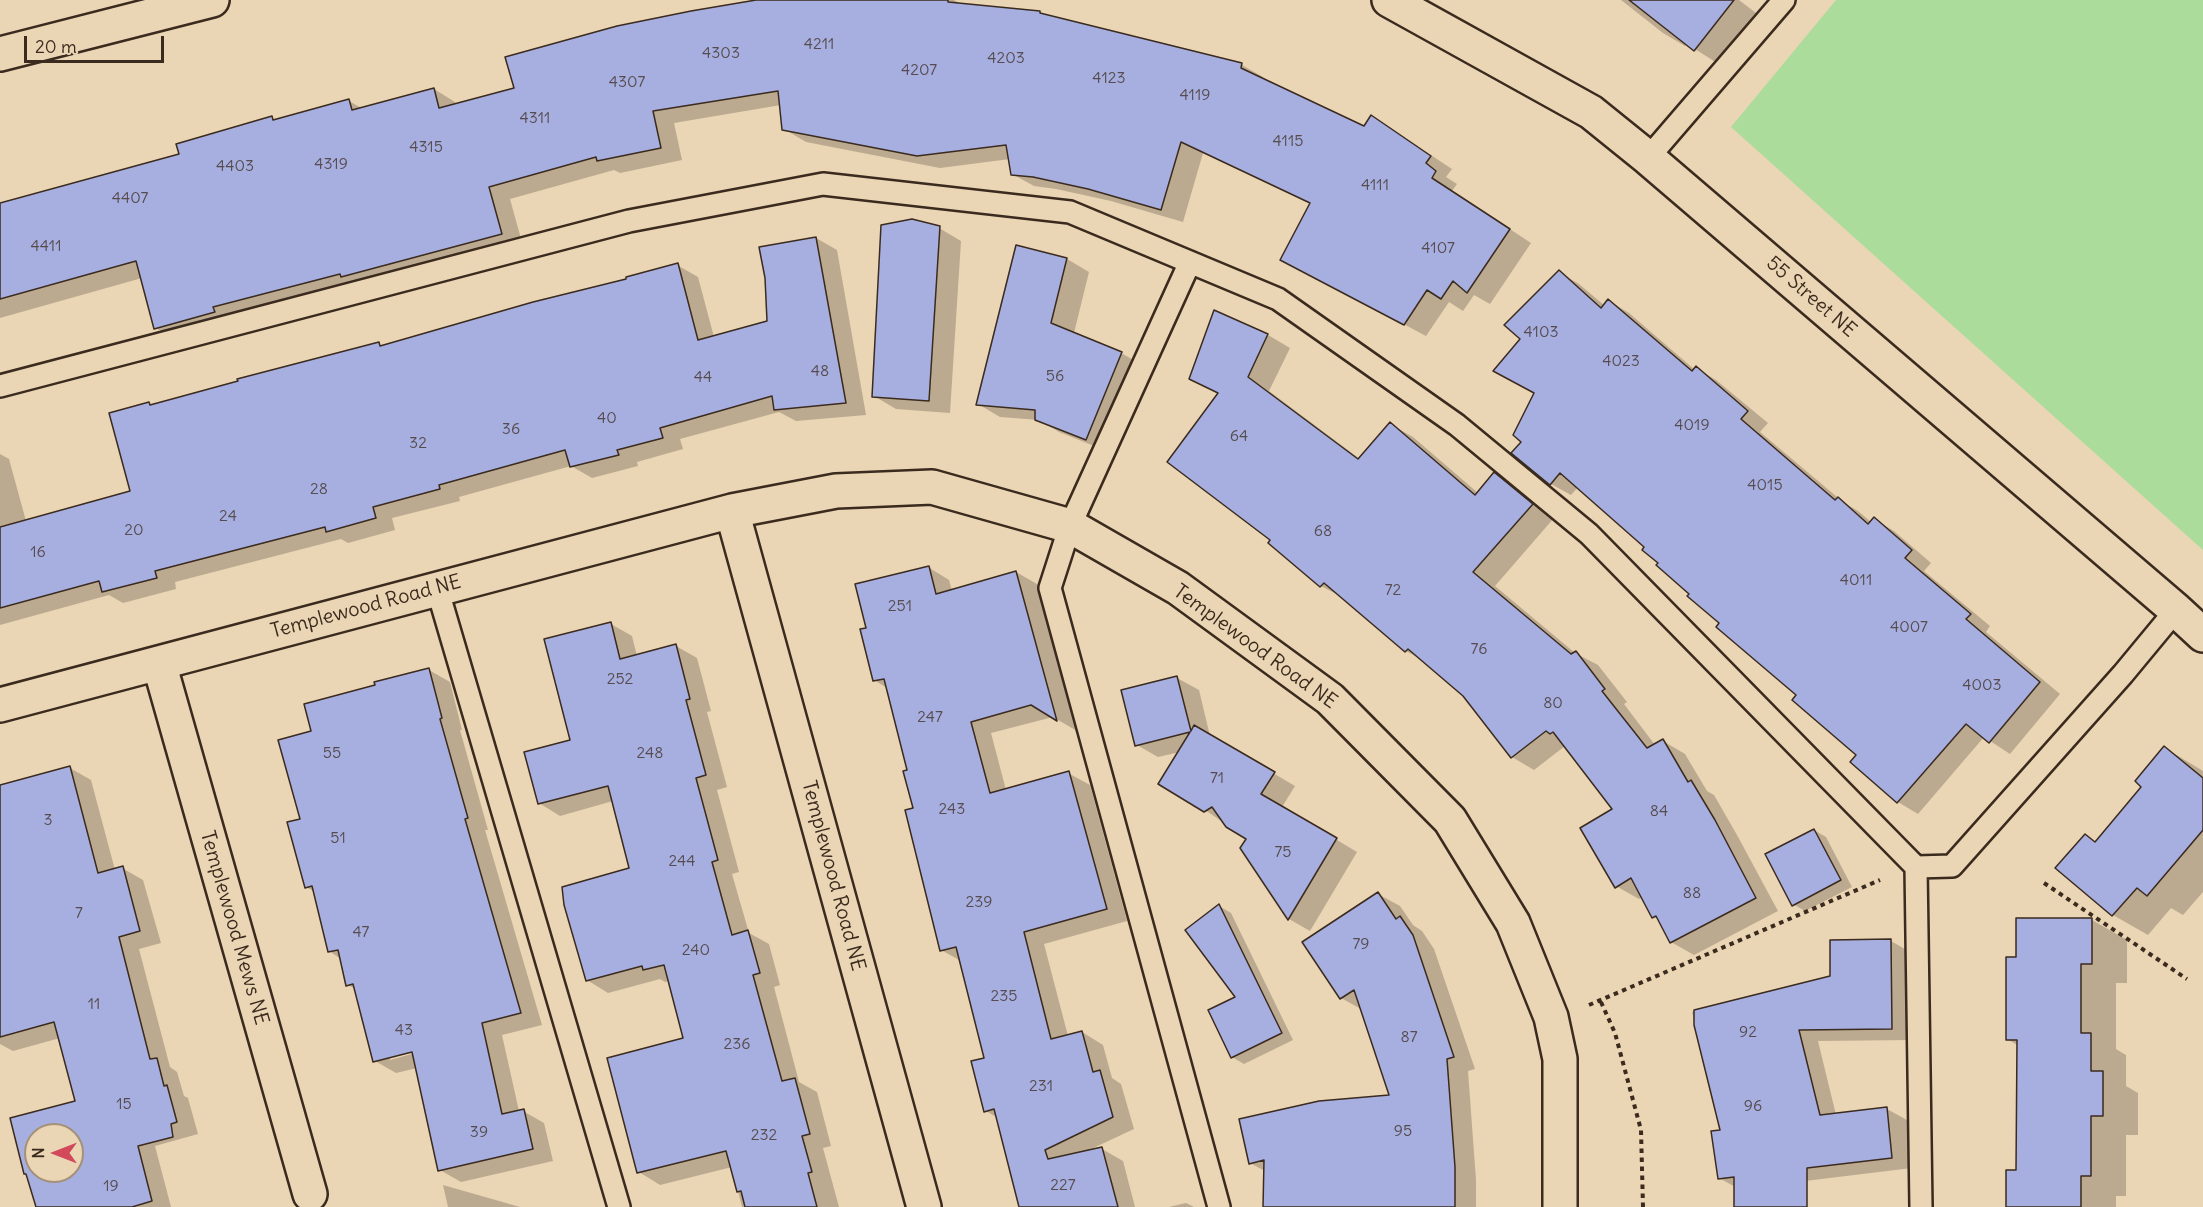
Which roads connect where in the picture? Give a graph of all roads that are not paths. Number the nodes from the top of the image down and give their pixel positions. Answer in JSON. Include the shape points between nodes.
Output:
{"nodes":[{"id":1,"x":212,"y":0,"type":"edge"},
{"id":2,"x":1389,"y":0,"type":"edge"},
{"id":3,"x":1784,"y":0,"type":"edge"},
{"id":4,"x":0,"y":54,"type":"edge"},
{"id":5,"x":1648,"y":158,"type":"junction"},
{"id":6,"x":1190,"y":262,"type":"junction"},
{"id":7,"x":0,"y":386,"type":"edge"},
{"id":8,"x":732,"y":511,"type":"junction"},
{"id":9,"x":1070,"y":526,"type":"junction"},
{"id":10,"x":437,"y":588,"type":"junction"},
{"id":11,"x":2176,"y":610,"type":"junction"},
{"id":12,"x":2203,"y":636,"type":"edge"},
{"id":13,"x":159,"y":663,"type":"junction"},
{"id":14,"x":0,"y":705,"type":"edge"},
{"id":15,"x":1917,"y":867,"type":"junction"},
{"id":16,"x":310,"y":1194,"type":"dead end"},
{"id":17,"x":619,"y":1207,"type":"edge"},
{"id":18,"x":924,"y":1207,"type":"edge"},
{"id":19,"x":1219,"y":1207,"type":"edge"},
{"id":20,"x":1560,"y":1207,"type":"edge"},
{"id":21,"x":1921,"y":1207,"type":"edge"}],
"edges":[{"from":1,"to":4,"type":"street"},
{"from":2,"to":5,"type":"street","name":"55 Street NE","via":[[1591,112]]},
{"from":3,"to":5,"type":"lane"},
{"from":5,"to":11,"type":"street","name":"55 Street NE"},
{"from":6,"to":7,"type":"lane","via":[[1070,212],[823,184],[629,221]]},
{"from":6,"to":9,"type":"lane"},
{"from":6,"to":15,"type":"lane","via":[[1278,299],[1457,425],[1589,534]]},
{"from":8,"to":9,"type":"street","name":"Templewood Road NE","via":[[836,491],[932,487]]},
{"from":8,"to":10,"type":"street","name":"Templewood Road NE"},
{"from":8,"to":18,"type":"street","name":"Templewood Road NE"},
{"from":9,"to":19,"type":"lane","via":[[1050,588]]},
{"from":9,"to":20,"type":"street","name":"Templewood Road NE","via":[[1178,588],[1330,699],[1450,820],[1513,923],[1551,1017],[1560,1059]]},
{"from":10,"to":13,"type":"street","name":"Templewood Road NE"},
{"from":10,"to":17,"type":"lane"},
{"from":11,"to":12,"type":"street","name":"55 Street NE"},
{"from":11,"to":15,"type":"lane","via":[[1952,866]]},
{"from":13,"to":14,"type":"street","name":"Templewood Road NE"},
{"from":13,"to":16,"type":"street","name":"Templewood Mews NE"},
{"from":15,"to":21,"type":"lane"}]}
